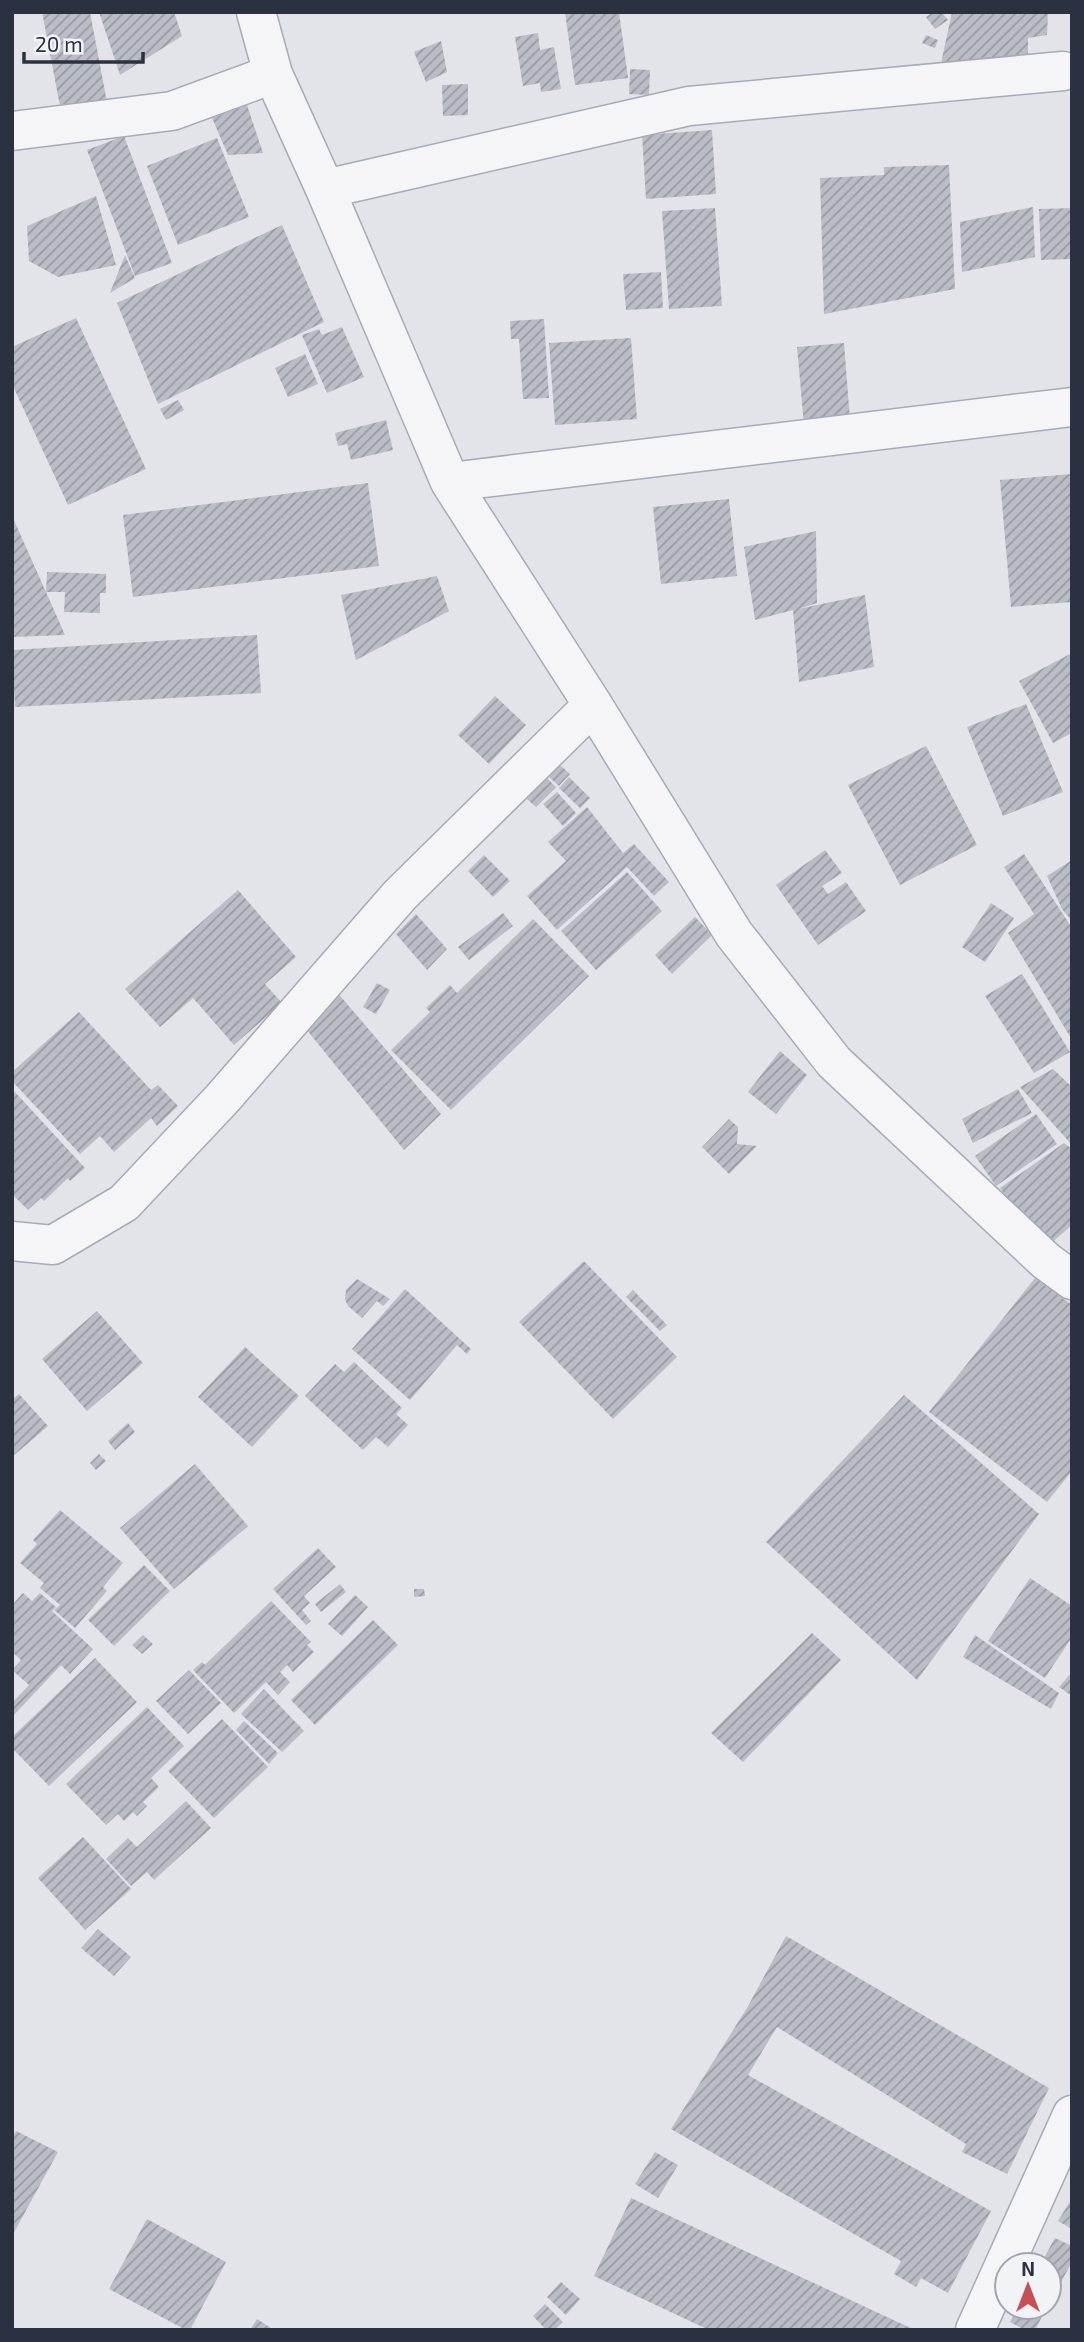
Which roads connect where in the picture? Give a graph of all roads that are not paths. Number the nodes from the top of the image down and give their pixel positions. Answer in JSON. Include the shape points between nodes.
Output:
{"nodes":[{"id":1,"x":256,"y":12,"type":"edge"},
{"id":2,"x":1063,"y":71,"type":"dead end"},
{"id":3,"x":272,"y":74,"type":"junction"},
{"id":4,"x":12,"y":131,"type":"edge"},
{"id":5,"x":325,"y":189,"type":"junction"},
{"id":6,"x":1072,"y":407,"type":"edge"},
{"id":7,"x":450,"y":482,"type":"junction"},
{"id":8,"x":593,"y":705,"type":"junction"},
{"id":9,"x":12,"y":1241,"type":"edge"},
{"id":10,"x":1072,"y":1280,"type":"edge"},
{"id":11,"x":1072,"y":2115,"type":"edge"},
{"id":12,"x":975,"y":2330,"type":"edge"}],
"edges":[{"from":1,"to":3,"type":"street"},
{"from":2,"to":5,"type":"street","via":[[689,106]]},
{"from":3,"to":4,"type":"street","via":[[172,111]]},
{"from":3,"to":5,"type":"street"},
{"from":5,"to":7,"type":"street"},
{"from":6,"to":7,"type":"street"},
{"from":7,"to":8,"type":"street"},
{"from":8,"to":9,"type":"street","via":[[400,895],[232,1089],[124,1203],[53,1245]]},
{"from":8,"to":10,"type":"street","via":[[734,934],[834,1062],[1046,1261]]},
{"from":11,"to":12,"type":"street"}]}
